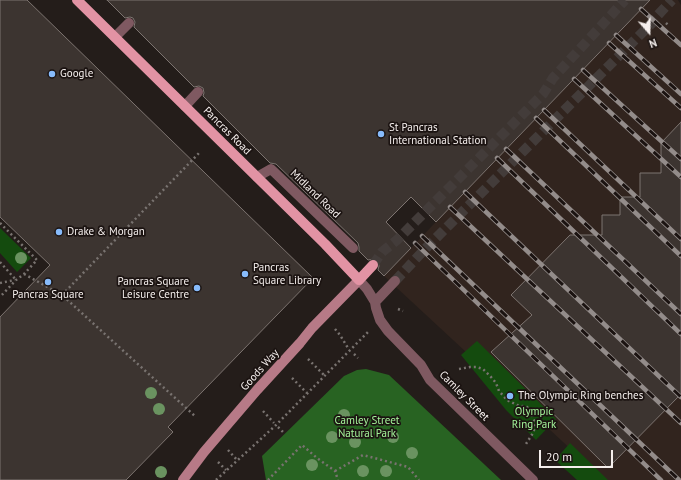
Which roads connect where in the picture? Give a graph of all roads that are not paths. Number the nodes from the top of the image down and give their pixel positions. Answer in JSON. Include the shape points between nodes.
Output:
{"nodes":[{"id":1,"x":77,"y":0,"type":"edge"},
{"id":2,"x":129,"y":22,"type":"dead end"},
{"id":3,"x":115,"y":37,"type":"junction"},
{"id":4,"x":198,"y":92,"type":"dead end"},
{"id":5,"x":185,"y":106,"type":"junction"},
{"id":6,"x":257,"y":177,"type":"junction"},
{"id":7,"x":353,"y":248,"type":"dead end"},
{"id":8,"x":373,"y":265,"type":"tunnel mouth"},
{"id":9,"x":359,"y":280,"type":"junction"},
{"id":10,"x":395,"y":281,"type":"tunnel mouth"},
{"id":11,"x":375,"y":302,"type":"junction"},
{"id":12,"x":183,"y":480,"type":"edge"},
{"id":13,"x":533,"y":480,"type":"edge"}],
"edges":[{"from":1,"to":3,"type":"main road","name":"Pancras Road"},
{"from":2,"to":3,"type":"street"},
{"from":3,"to":5,"type":"main road","name":"Pancras Road"},
{"from":4,"to":5,"type":"street"},
{"from":5,"to":6,"type":"main road","name":"Pancras Road"},
{"from":6,"to":7,"type":"street","name":"Midland Road","via":[[272,169]]},
{"from":6,"to":9,"type":"main road","name":"Pancras Road"},
{"from":8,"to":9,"type":"main road"},
{"from":9,"to":11,"type":"street","name":"Pancras Road"},
{"from":9,"to":12,"type":"street","name":"Goods Way","via":[[257,390]]},
{"from":10,"to":11,"type":"street"},
{"from":11,"to":13,"type":"street","name":"Camley Street","via":[[380,320],[421,365],[430,380]]}]}
